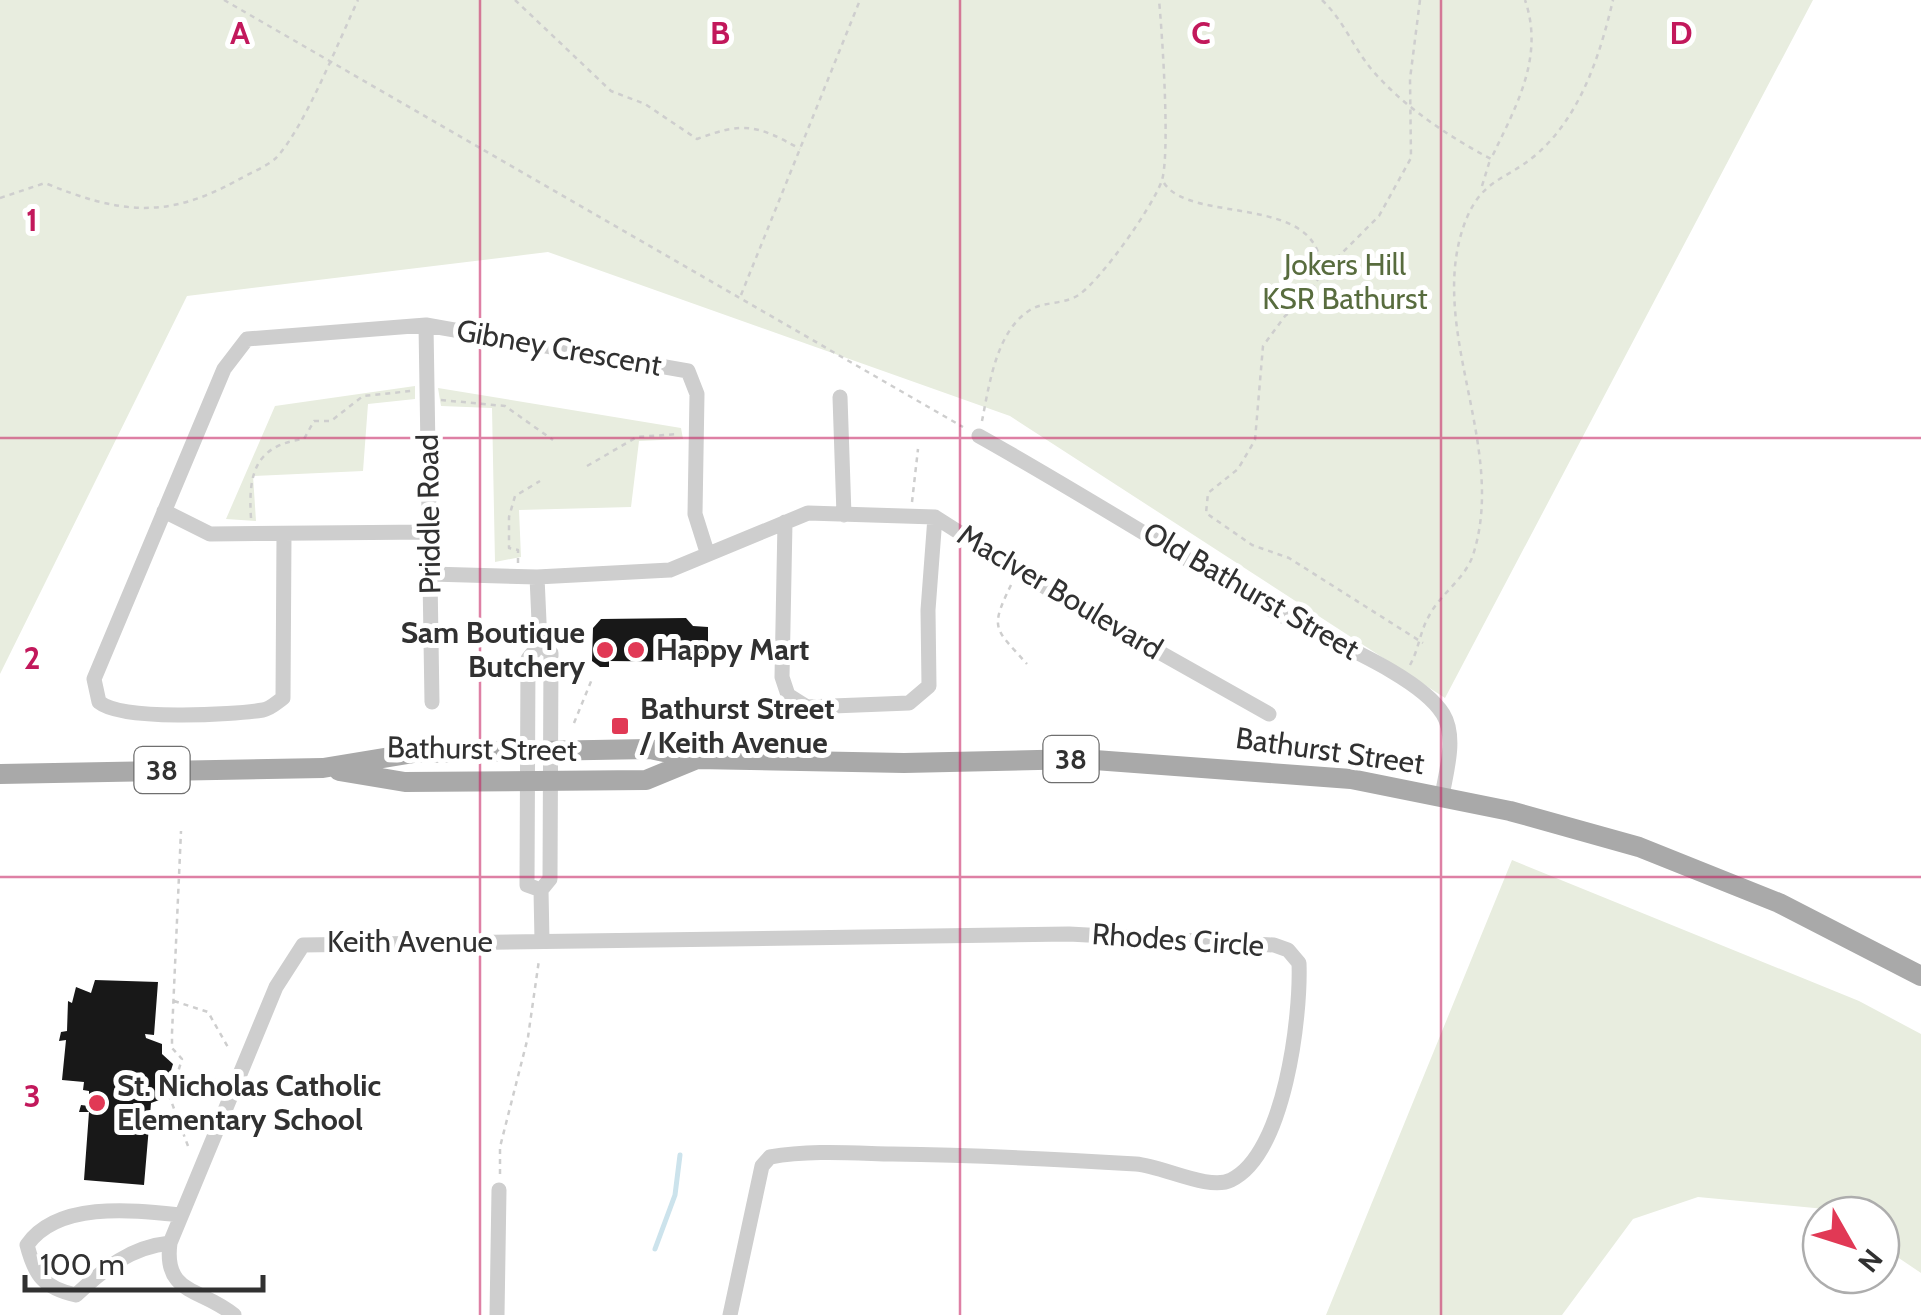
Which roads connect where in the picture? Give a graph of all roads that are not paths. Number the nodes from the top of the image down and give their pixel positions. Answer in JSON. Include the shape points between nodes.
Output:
{"nodes":[{"id":1,"x":242,"y":319,"type":"dead end"},
{"id":2,"x":426,"y":325,"type":"junction"},
{"id":3,"x":247,"y":339,"type":"junction"},
{"id":4,"x":840,"y":397,"type":"dead end"},
{"id":5,"x":979,"y":436,"type":"road end"},
{"id":6,"x":164,"y":511,"type":"junction"},
{"id":7,"x":844,"y":515,"type":"junction"},
{"id":8,"x":935,"y":517,"type":"junction"},
{"id":9,"x":785,"y":522,"type":"junction"},
{"id":10,"x":429,"y":532,"type":"junction"},
{"id":11,"x":284,"y":534,"type":"junction"},
{"id":12,"x":707,"y":552,"type":"junction"},
{"id":13,"x":431,"y":574,"type":"junction"},
{"id":14,"x":537,"y":577,"type":"junction"},
{"id":15,"x":432,"y":702,"type":"dead end"},
{"id":16,"x":1269,"y":714,"type":"dead end"},
{"id":17,"x":539,"y":752,"type":"junction"},
{"id":18,"x":697,"y":759,"type":"junction"},
{"id":19,"x":323,"y":768,"type":"junction"},
{"id":20,"x":0,"y":774,"type":"edge"},
{"id":21,"x":551,"y":781,"type":"junction"},
{"id":22,"x":527,"y":782,"type":"junction"},
{"id":23,"x":1442,"y":796,"type":"junction"},
{"id":24,"x":541,"y":890,"type":"junction"},
{"id":25,"x":542,"y":941,"type":"junction"},
{"id":26,"x":1921,"y":976,"type":"edge"},
{"id":27,"x":499,"y":1190,"type":"road end"},
{"id":28,"x":181,"y":1215,"type":"junction"},
{"id":29,"x":170,"y":1243,"type":"junction"},
{"id":30,"x":234,"y":1315,"type":"edge"},
{"id":31,"x":496,"y":1315,"type":"edge"},
{"id":32,"x":730,"y":1315,"type":"edge"}],
"edges":[{"from":1,"to":3,"type":"street"},
{"from":2,"to":3,"type":"street","name":"Gibney Crescent"},
{"from":2,"to":10,"type":"street","name":"Priddle Road"},
{"from":2,"to":12,"type":"street","name":"Gibney Crescent","via":[[688,372],[697,394],[695,514]]},
{"from":3,"to":6,"type":"street","via":[[224,370]]},
{"from":4,"to":7,"type":"street"},
{"from":5,"to":23,"type":"street","name":"Old Bathurst Street","via":[[1270,609],[1402,679],[1445,716],[1450,742]]},
{"from":6,"to":11,"type":"street","via":[[210,534]]},
{"from":6,"to":11,"type":"street","via":[[94,679],[100,702],[116,713],[267,710],[283,698]]},
{"from":7,"to":8,"type":"street","name":"MacIver Boulevard"},
{"from":7,"to":9,"type":"street","name":"MacIver Boulevard","via":[[808,513]]},
{"from":8,"to":9,"type":"street","via":[[930,686],[909,703],[806,707],[788,695],[782,677]]},
{"from":8,"to":16,"type":"street","name":"MacIver Boulevard"},
{"from":9,"to":12,"type":"street","name":"MacIver Boulevard"},
{"from":10,"to":11,"type":"street"},
{"from":10,"to":13,"type":"street","name":"Priddle Road"},
{"from":12,"to":14,"type":"street","name":"MacIver Boulevard","via":[[670,570]]},
{"from":13,"to":14,"type":"street","name":"MacIver Boulevard"},
{"from":13,"to":15,"type":"street","name":"Priddle Road"},
{"from":14,"to":17,"type":"street","via":[[540,644],[550,653]]},
{"from":17,"to":18,"type":"main road","name":"Bathurst Street","number":"38","via":[[650,749]]},
{"from":17,"to":19,"type":"main road","name":"Bathurst Street","number":"38","via":[[414,752]]},
{"from":17,"to":21,"type":"street"},
{"from":17,"to":22,"type":"street"},
{"from":18,"to":21,"type":"main road","name":"Bathurst Street","number":"38","via":[[646,780]]},
{"from":18,"to":23,"type":"main road","name":"Bathurst Street","number":"38","via":[[1203,764]]},
{"from":19,"to":20,"type":"main road","name":"Bathurst Street","number":"38"},
{"from":19,"to":22,"type":"main road","name":"Bathurst Street","number":"38","via":[[404,782]]},
{"from":21,"to":22,"type":"main road","name":"Bathurst Street","number":"38"},
{"from":21,"to":24,"type":"street","via":[[550,879]]},
{"from":22,"to":24,"type":"street","via":[[527,885]]},
{"from":23,"to":26,"type":"main road","name":"Bathurst Street","number":"38","via":[[1639,847],[1779,902]]},
{"from":24,"to":25,"type":"street"},
{"from":25,"to":28,"type":"street","name":"Keith Avenue","via":[[303,945],[276,987]]},
{"from":25,"to":32,"type":"street","name":"Rhodes Circle","via":[[1069,934],[1274,944],[1299,963],[1291,1068],[1254,1164],[1230,1181],[1216,1184],[1162,1166],[1000,1156],[770,1157],[762,1166]]},
{"from":27,"to":31,"type":"street"},
{"from":28,"to":29,"type":"street","name":"Keith Avenue"},
{"from":28,"to":29,"type":"street","via":[[78,1214],[40,1228],[27,1245],[34,1271],[51,1290],[76,1294],[107,1266],[147,1245]]},
{"from":29,"to":30,"type":"street","via":[[167,1265],[175,1281]]}]}
